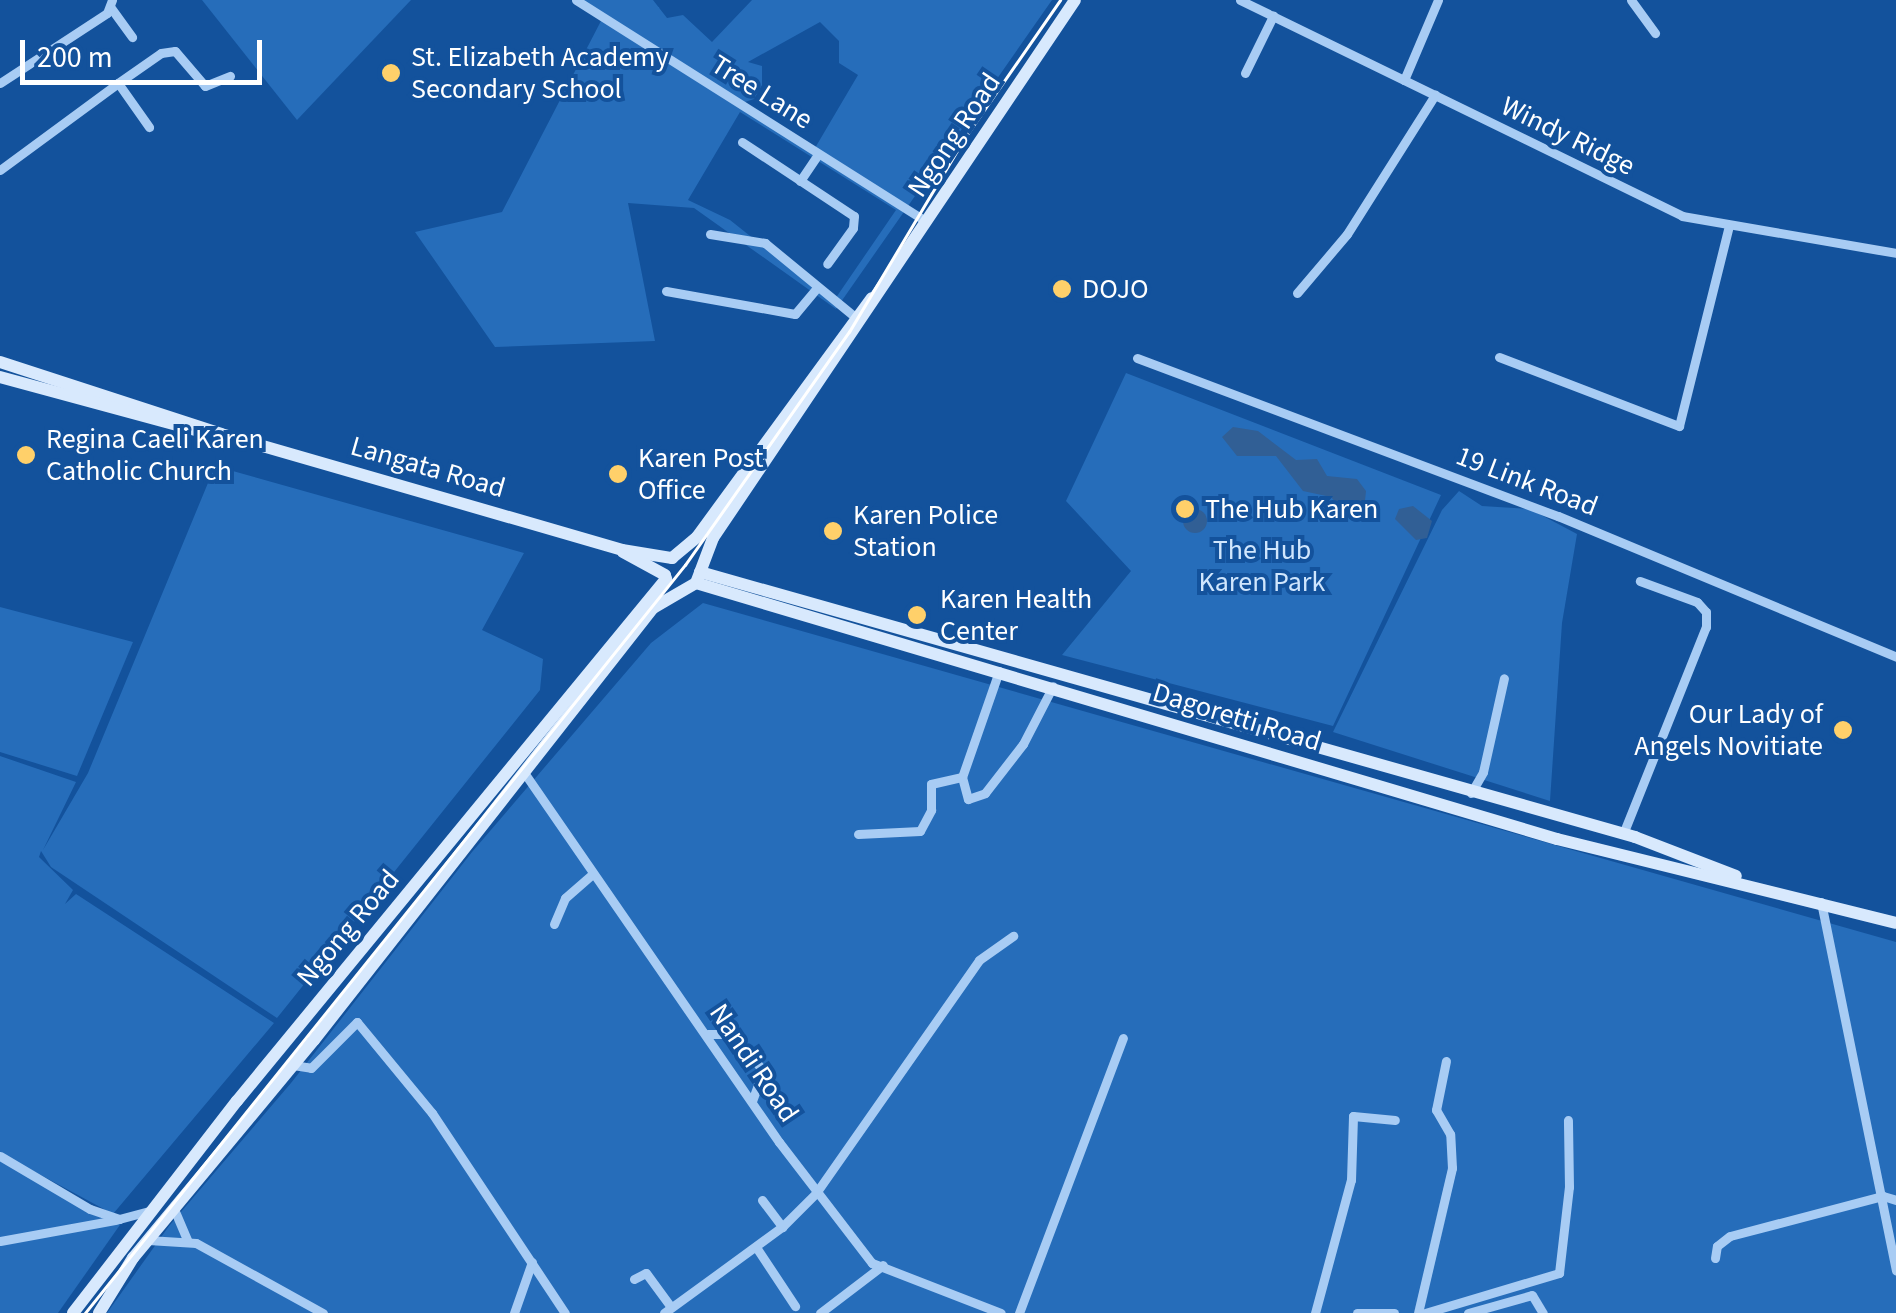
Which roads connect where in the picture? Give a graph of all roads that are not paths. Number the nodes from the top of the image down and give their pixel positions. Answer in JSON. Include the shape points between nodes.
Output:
{"nodes":[{"id":1,"x":576,"y":0,"type":"edge"},
{"id":2,"x":1075,"y":0,"type":"edge"},
{"id":3,"x":1240,"y":0,"type":"edge"},
{"id":4,"x":1438,"y":0,"type":"edge"},
{"id":5,"x":1631,"y":0,"type":"edge"},
{"id":6,"x":110,"y":7,"type":"edge"},
{"id":7,"x":1273,"y":16,"type":"junction"},
{"id":8,"x":1656,"y":33,"type":"dead end"},
{"id":9,"x":132,"y":37,"type":"dead end"},
{"id":10,"x":1245,"y":73,"type":"dead end"},
{"id":11,"x":230,"y":76,"type":"dead end"},
{"id":12,"x":1404,"y":80,"type":"junction"},
{"id":13,"x":0,"y":83,"type":"edge"},
{"id":14,"x":118,"y":84,"type":"junction"},
{"id":15,"x":1435,"y":95,"type":"junction"},
{"id":16,"x":149,"y":127,"type":"dead end"},
{"id":17,"x":742,"y":142,"type":"dead end"},
{"id":18,"x":818,"y":154,"type":"junction"},
{"id":19,"x":0,"y":170,"type":"edge"},
{"id":20,"x":800,"y":180,"type":"junction"},
{"id":21,"x":926,"y":221,"type":"junction"},
{"id":22,"x":1729,"y":225,"type":"junction"},
{"id":23,"x":710,"y":234,"type":"dead end"},
{"id":24,"x":1896,"y":253,"type":"edge"},
{"id":25,"x":828,"y":264,"type":"dead end"},
{"id":26,"x":817,"y":288,"type":"junction"},
{"id":27,"x":666,"y":291,"type":"dead end"},
{"id":28,"x":1296,"y":293,"type":"dead end"},
{"id":29,"x":874,"y":297,"type":"junction"},
{"id":30,"x":854,"y":316,"type":"junction"},
{"id":31,"x":1499,"y":356,"type":"dead end"},
{"id":32,"x":1138,"y":358,"type":"dead end"},
{"id":33,"x":0,"y":362,"type":"edge"},
{"id":34,"x":0,"y":377,"type":"edge"},
{"id":35,"x":809,"y":388,"type":"junction"},
{"id":36,"x":220,"y":434,"type":"junction"},
{"id":37,"x":622,"y":550,"type":"junction"},
{"id":38,"x":676,"y":556,"type":"junction"},
{"id":39,"x":699,"y":573,"type":"junction"},
{"id":40,"x":666,"y":577,"type":"junction"},
{"id":41,"x":1640,"y":581,"type":"dead end"},
{"id":42,"x":679,"y":589,"type":"junction"},
{"id":43,"x":1896,"y":657,"type":"edge"},
{"id":44,"x":1000,"y":668,"type":"junction"},
{"id":45,"x":1504,"y":678,"type":"dead end"},
{"id":46,"x":1053,"y":686,"type":"junction"},
{"id":47,"x":523,"y":772,"type":"junction"},
{"id":48,"x":962,"y":776,"type":"junction"},
{"id":49,"x":1471,"y":793,"type":"junction"},
{"id":50,"x":858,"y":834,"type":"dead end"},
{"id":51,"x":1623,"y":835,"type":"junction"},
{"id":52,"x":1617,"y":856,"type":"junction"},
{"id":53,"x":593,"y":874,"type":"junction"},
{"id":54,"x":1767,"y":888,"type":"junction"},
{"id":55,"x":1821,"y":902,"type":"junction"},
{"id":56,"x":1896,"y":923,"type":"edge"},
{"id":57,"x":554,"y":924,"type":"dead end"},
{"id":58,"x":1013,"y":936,"type":"dead end"},
{"id":59,"x":341,"y":1004,"type":"junction"},
{"id":60,"x":357,"y":1022,"type":"junction"},
{"id":61,"x":708,"y":1034,"type":"junction"},
{"id":62,"x":1123,"y":1038,"type":"dead end"},
{"id":63,"x":1446,"y":1060,"type":"dead end"},
{"id":64,"x":293,"y":1065,"type":"junction"},
{"id":65,"x":752,"y":1101,"type":"junction"},
{"id":66,"x":1394,"y":1120,"type":"dead end"},
{"id":67,"x":1568,"y":1120,"type":"dead end"},
{"id":68,"x":0,"y":1156,"type":"edge"},
{"id":69,"x":816,"y":1192,"type":"junction"},
{"id":70,"x":1882,"y":1196,"type":"junction"},
{"id":71,"x":762,"y":1200,"type":"dead end"},
{"id":72,"x":1896,"y":1200,"type":"edge"},
{"id":73,"x":174,"y":1208,"type":"junction"},
{"id":74,"x":149,"y":1211,"type":"junction"},
{"id":75,"x":119,"y":1219,"type":"junction"},
{"id":76,"x":782,"y":1227,"type":"junction"},
{"id":77,"x":148,"y":1240,"type":"junction"},
{"id":78,"x":188,"y":1240,"type":"junction"},
{"id":79,"x":0,"y":1241,"type":"edge"},
{"id":80,"x":756,"y":1247,"type":"junction"},
{"id":81,"x":1715,"y":1258,"type":"dead end"},
{"id":82,"x":532,"y":1262,"type":"junction"},
{"id":83,"x":883,"y":1265,"type":"junction"},
{"id":84,"x":1896,"y":1270,"type":"edge"},
{"id":85,"x":634,"y":1279,"type":"dead end"},
{"id":86,"x":795,"y":1306,"type":"dead end"},
{"id":87,"x":668,"y":1310,"type":"edge"},
{"id":88,"x":73,"y":1313,"type":"edge"},
{"id":89,"x":99,"y":1313,"type":"edge"},
{"id":90,"x":324,"y":1313,"type":"edge"},
{"id":91,"x":514,"y":1313,"type":"edge"},
{"id":92,"x":565,"y":1313,"type":"edge"},
{"id":93,"x":820,"y":1313,"type":"edge"},
{"id":94,"x":1001,"y":1313,"type":"edge"},
{"id":95,"x":1019,"y":1313,"type":"edge"},
{"id":96,"x":1315,"y":1313,"type":"edge"},
{"id":97,"x":1357,"y":1313,"type":"edge"},
{"id":98,"x":1394,"y":1313,"type":"edge"},
{"id":99,"x":1421,"y":1313,"type":"edge"},
{"id":100,"x":1468,"y":1313,"type":"edge"},
{"id":101,"x":1543,"y":1313,"type":"edge"}],
"edges":[{"from":1,"to":18,"type":"street","name":"Tree Lane"},
{"from":2,"to":21,"type":"main road","name":"Ngong Road"},
{"from":3,"to":7,"type":"street","name":"Windy Ridge"},
{"from":4,"to":12,"type":"street"},
{"from":5,"to":8,"type":"street"},
{"from":6,"to":9,"type":"street"},
{"from":6,"to":13,"type":"street"},
{"from":7,"to":10,"type":"street"},
{"from":7,"to":12,"type":"street","name":"Windy Ridge"},
{"from":11,"to":14,"type":"street","via":[[205,86],[175,51],[161,53]]},
{"from":12,"to":15,"type":"street","name":"Windy Ridge"},
{"from":14,"to":16,"type":"street"},
{"from":14,"to":19,"type":"street"},
{"from":15,"to":22,"type":"street","name":"Windy Ridge","via":[[1657,205]]},
{"from":15,"to":28,"type":"street","via":[[1326,264]]},
{"from":17,"to":20,"type":"street"},
{"from":18,"to":20,"type":"street"},
{"from":18,"to":21,"type":"street","name":"Tree Lane"},
{"from":20,"to":25,"type":"street","via":[[854,216]]},
{"from":21,"to":29,"type":"main road","name":"Ngong Road"},
{"from":22,"to":24,"type":"street","name":"Windy Ridge"},
{"from":22,"to":31,"type":"street","via":[[1680,426]]},
{"from":23,"to":26,"type":"street","via":[[765,243]]},
{"from":26,"to":27,"type":"street","via":[[795,314]]},
{"from":26,"to":30,"type":"street"},
{"from":29,"to":30,"type":"main road","name":"Ngong Road"},
{"from":29,"to":35,"type":"main road","name":"Ngong Road"},
{"from":30,"to":35,"type":"main road","name":"Ngong Road"},
{"from":32,"to":43,"type":"street","name":"19 Link Road","via":[[1558,516]]},
{"from":33,"to":36,"type":"main road","name":"Langata Road"},
{"from":34,"to":36,"type":"main road","name":"Langata Road"},
{"from":35,"to":38,"type":"main road","name":"Ngong Road"},
{"from":35,"to":39,"type":"main road","name":"Ngong Road"},
{"from":36,"to":37,"type":"main road","name":"Langata Road"},
{"from":37,"to":38,"type":"main road"},
{"from":37,"to":40,"type":"main road"},
{"from":38,"to":39,"type":"main road"},
{"from":38,"to":40,"type":"main road","name":"Ngong Road"},
{"from":39,"to":42,"type":"main road","name":"Ngong Road"},
{"from":39,"to":44,"type":"main road","name":"Dagoretti Road"},
{"from":39,"to":49,"type":"main road","name":"Dagoretti Road"},
{"from":40,"to":42,"type":"main road"},
{"from":40,"to":74,"type":"main road","name":"Ngong Road"},
{"from":41,"to":51,"type":"street","via":[[1697,602],[1706,612],[1706,628]]},
{"from":42,"to":47,"type":"main road","name":"Ngong Road","via":[[653,608]]},
{"from":44,"to":46,"type":"main road","name":"Dagoretti Road"},
{"from":44,"to":48,"type":"street"},
{"from":45,"to":49,"type":"street","via":[[1483,772]]},
{"from":46,"to":48,"type":"street","via":[[1041,717],[985,794],[968,799]]},
{"from":46,"to":52,"type":"main road","name":"Dagoretti Road"},
{"from":47,"to":53,"type":"street","name":"Nandi Road"},
{"from":47,"to":59,"type":"main road","name":"Ngong Road"},
{"from":48,"to":50,"type":"street","via":[[931,784],[931,810],[920,830]]},
{"from":49,"to":51,"type":"main road","name":"Dagoretti Road"},
{"from":51,"to":52,"type":"main road","via":[[1630,849]]},
{"from":51,"to":54,"type":"main road","name":"Dagoretti Road"},
{"from":52,"to":54,"type":"main road","name":"Dagoretti Road"},
{"from":53,"to":57,"type":"street","via":[[564,898]]},
{"from":53,"to":61,"type":"street","name":"Nandi Road"},
{"from":54,"to":55,"type":"main road","name":"Dagoretti Road"},
{"from":55,"to":56,"type":"main road","name":"Dagoretti Road"},
{"from":55,"to":70,"type":"street"},
{"from":58,"to":69,"type":"street","via":[[979,960]]},
{"from":59,"to":60,"type":"street"},
{"from":59,"to":64,"type":"main road","name":"Ngong Road"},
{"from":60,"to":64,"type":"street","via":[[311,1068]]},
{"from":60,"to":82,"type":"street","via":[[432,1113]]},
{"from":61,"to":65,"type":"street","name":"Nandi Road"},
{"from":61,"to":65,"type":"street","via":[[735,1034],[763,1071]]},
{"from":62,"to":95,"type":"street"},
{"from":63,"to":99,"type":"street","via":[[1436,1110],[1450,1134],[1452,1168]]},
{"from":64,"to":73,"type":"main road","name":"Ngong Road"},
{"from":65,"to":69,"type":"street","name":"Nandi Road"},
{"from":66,"to":96,"type":"street","via":[[1356,1114],[1352,1120],[1351,1180]]},
{"from":67,"to":99,"type":"street","via":[[1559,1272]]},
{"from":68,"to":75,"type":"street"},
{"from":69,"to":76,"type":"street"},
{"from":69,"to":83,"type":"street","name":"Nandi Road","via":[[872,1263]]},
{"from":70,"to":72,"type":"street"},
{"from":70,"to":81,"type":"street","via":[[1730,1236],[1717,1246]]},
{"from":70,"to":84,"type":"street"},
{"from":71,"to":76,"type":"street"},
{"from":73,"to":77,"type":"main road","name":"Ngong Road"},
{"from":73,"to":78,"type":"street"},
{"from":74,"to":75,"type":"street"},
{"from":74,"to":88,"type":"main road","name":"Ngong Road"},
{"from":75,"to":79,"type":"street"},
{"from":76,"to":80,"type":"street"},
{"from":77,"to":78,"type":"street"},
{"from":77,"to":89,"type":"main road","name":"Ngong Road"},
{"from":78,"to":90,"type":"street"},
{"from":80,"to":86,"type":"street"},
{"from":80,"to":87,"type":"street"},
{"from":82,"to":91,"type":"street"},
{"from":82,"to":92,"type":"street"},
{"from":83,"to":93,"type":"street"},
{"from":83,"to":94,"type":"street","name":"Nandi Road"},
{"from":85,"to":87,"type":"street","via":[[649,1275]]},
{"from":97,"to":98,"type":"street"},
{"from":100,"to":101,"type":"street","via":[[1532,1295]]}]}
